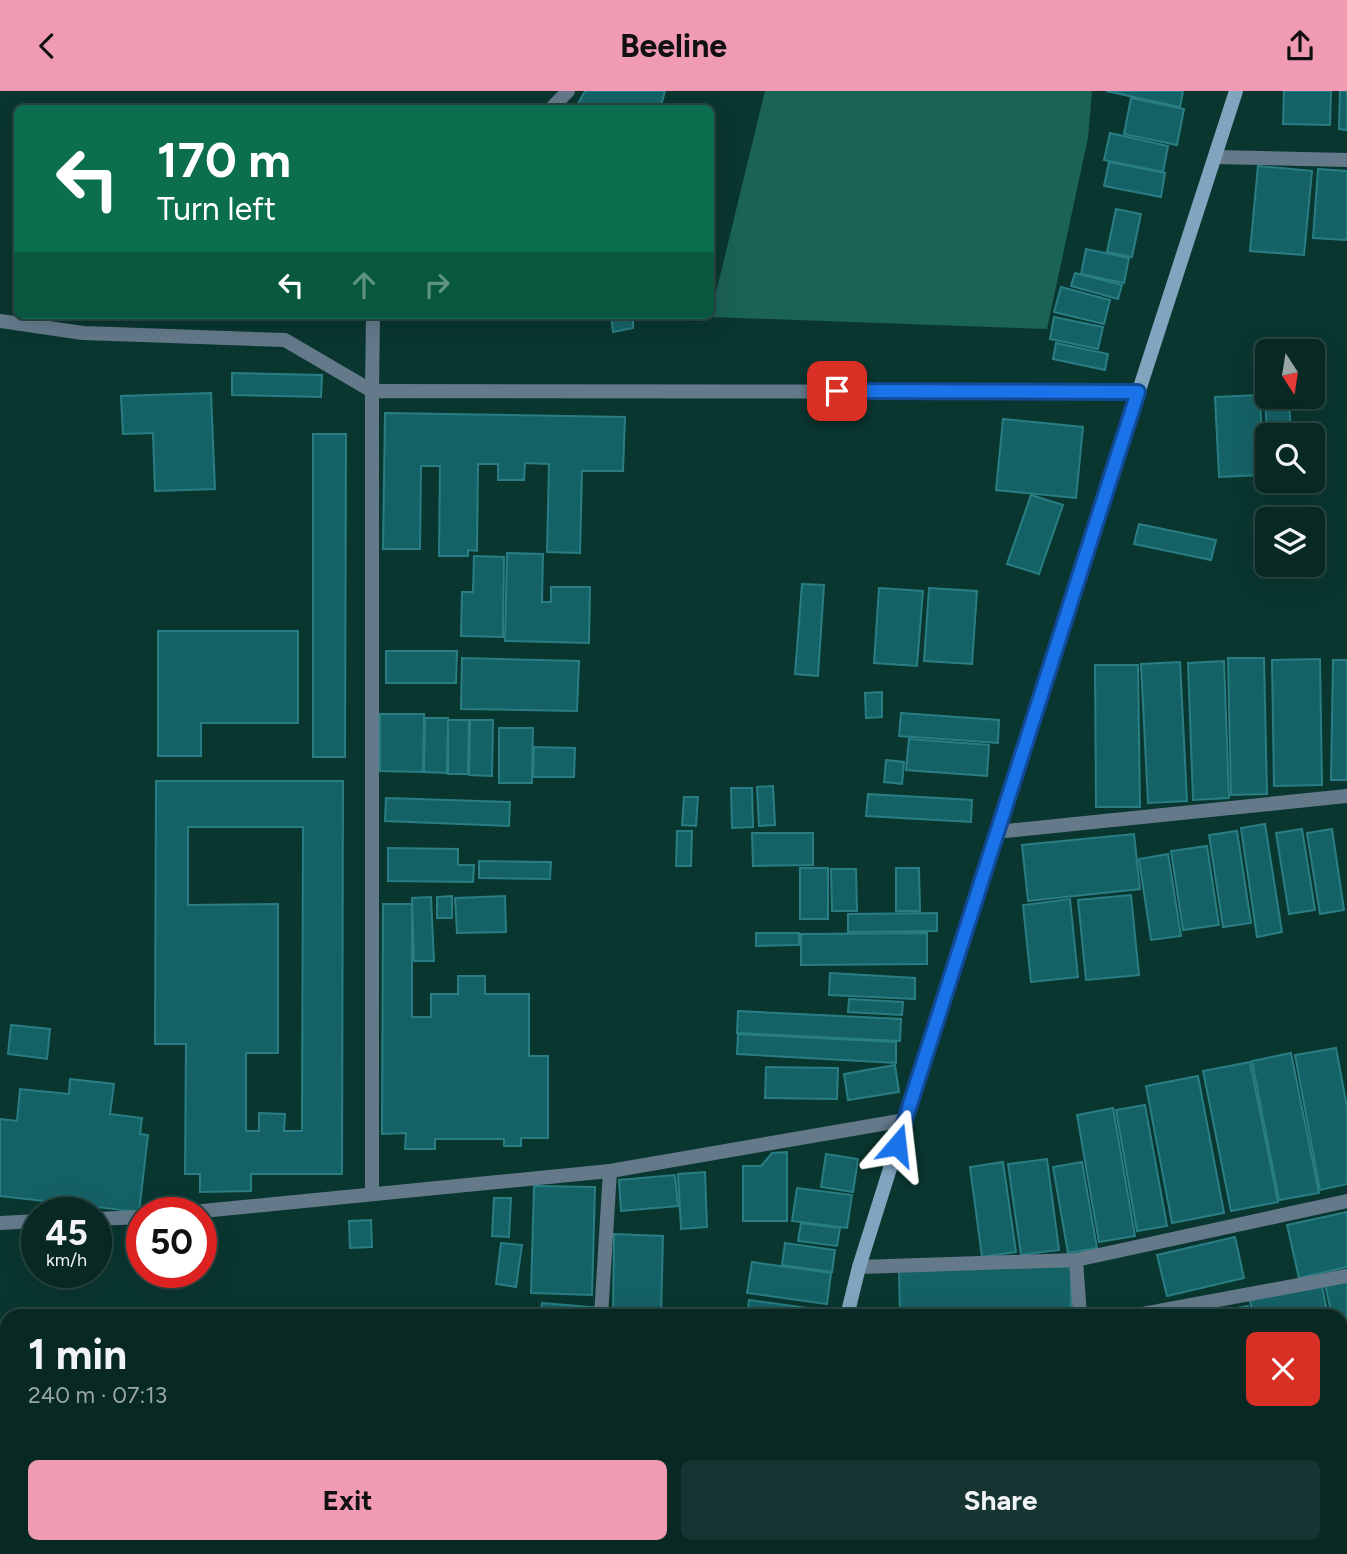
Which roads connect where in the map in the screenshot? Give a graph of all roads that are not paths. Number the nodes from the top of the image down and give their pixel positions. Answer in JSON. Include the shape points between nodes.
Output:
{"nodes":[{"id":1,"x":568,"y":91,"type":"edge"},
{"id":2,"x":1236,"y":91,"type":"edge"},
{"id":3,"x":555,"y":105,"type":"edge"},
{"id":4,"x":1215,"y":157,"type":"junction"},
{"id":5,"x":1347,"y":160,"type":"edge"},
{"id":6,"x":373,"y":319,"type":"edge"},
{"id":7,"x":0,"y":321,"type":"edge"},
{"id":8,"x":372,"y":391,"type":"junction"},
{"id":9,"x":1138,"y":392,"type":"junction"},
{"id":10,"x":1347,"y":796,"type":"edge"},
{"id":11,"x":996,"y":832,"type":"junction"},
{"id":12,"x":905,"y":1120,"type":"junction"},
{"id":13,"x":610,"y":1171,"type":"junction"},
{"id":14,"x":372,"y":1194,"type":"junction"},
{"id":15,"x":1347,"y":1201,"type":"edge"},
{"id":16,"x":217,"y":1210,"type":"edge"},
{"id":17,"x":21,"y":1222,"type":"edge"},
{"id":18,"x":0,"y":1223,"type":"edge"},
{"id":19,"x":1076,"y":1260,"type":"junction"},
{"id":20,"x":859,"y":1267,"type":"junction"},
{"id":21,"x":1347,"y":1276,"type":"edge"},
{"id":22,"x":601,"y":1309,"type":"edge"},
{"id":23,"x":849,"y":1309,"type":"edge"},
{"id":24,"x":1080,"y":1309,"type":"edge"},
{"id":25,"x":1170,"y":1309,"type":"edge"}],
"edges":[{"from":1,"to":3,"type":"street"},
{"from":2,"to":4,"type":"main road"},
{"from":4,"to":5,"type":"street"},
{"from":4,"to":9,"type":"main road"},
{"from":6,"to":8,"type":"street"},
{"from":7,"to":8,"type":"street","via":[[83,333],[285,340]]},
{"from":8,"to":9,"type":"street"},
{"from":8,"to":14,"type":"street"},
{"from":9,"to":11,"type":"main road"},
{"from":10,"to":11,"type":"street"},
{"from":11,"to":12,"type":"main road"},
{"from":12,"to":13,"type":"street"},
{"from":12,"to":20,"type":"main road"},
{"from":13,"to":14,"type":"street"},
{"from":13,"to":22,"type":"street"},
{"from":14,"to":16,"type":"street"},
{"from":15,"to":19,"type":"street"},
{"from":17,"to":18,"type":"street"},
{"from":19,"to":20,"type":"street"},
{"from":19,"to":24,"type":"street"},
{"from":20,"to":23,"type":"main road"},
{"from":21,"to":25,"type":"street"}]}
